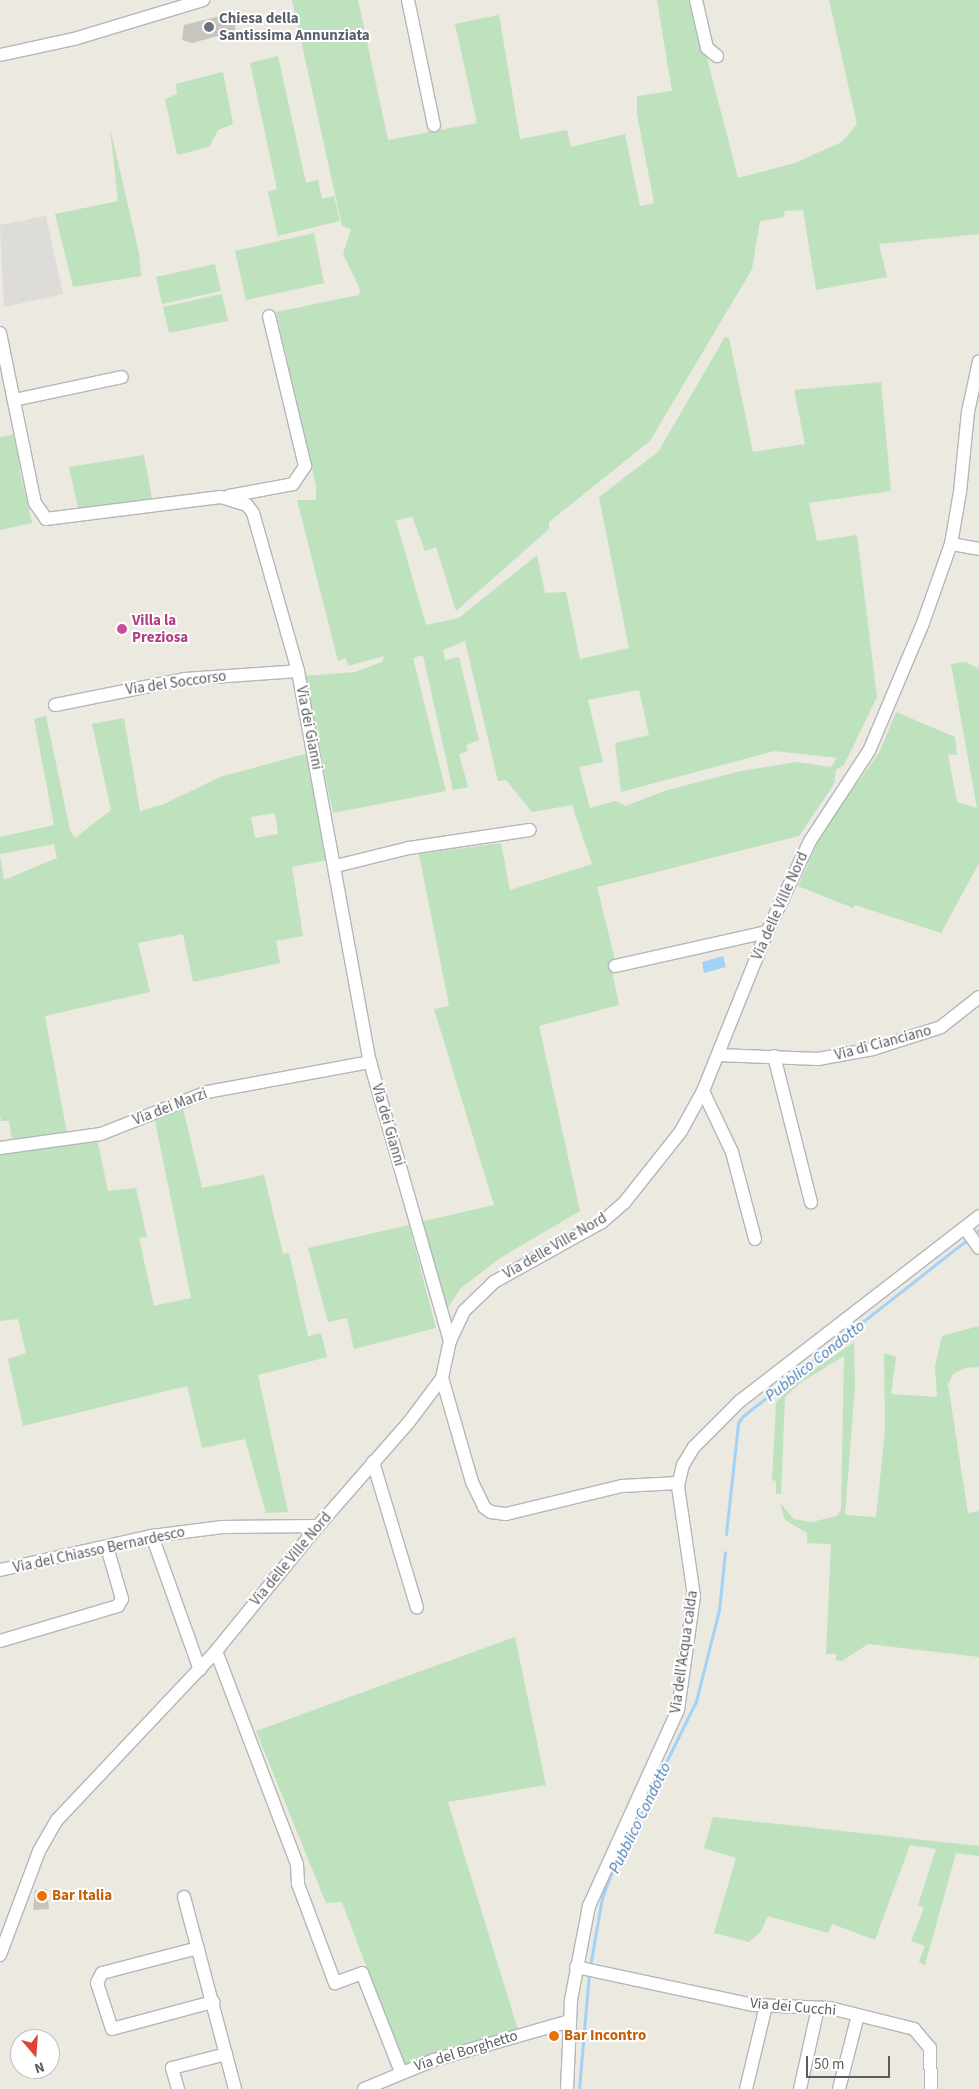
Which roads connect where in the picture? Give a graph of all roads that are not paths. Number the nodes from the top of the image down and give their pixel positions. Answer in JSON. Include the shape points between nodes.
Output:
{"nodes":[{"id":1,"x":203,"y":0,"type":"edge"},
{"id":2,"x":408,"y":0,"type":"edge"},
{"id":3,"x":696,"y":0,"type":"edge"},
{"id":4,"x":0,"y":55,"type":"edge"},
{"id":5,"x":717,"y":56,"type":"dead end"},
{"id":6,"x":434,"y":125,"type":"dead end"},
{"id":7,"x":269,"y":316,"type":"dead end"},
{"id":8,"x":0,"y":333,"type":"edge"},
{"id":9,"x":979,"y":360,"type":"edge"},
{"id":10,"x":122,"y":377,"type":"dead end"},
{"id":11,"x":977,"y":384,"type":"edge"},
{"id":12,"x":14,"y":400,"type":"junction"},
{"id":13,"x":221,"y":497,"type":"junction"},
{"id":14,"x":950,"y":544,"type":"junction"},
{"id":15,"x":979,"y":549,"type":"edge"},
{"id":16,"x":298,"y":671,"type":"junction"},
{"id":17,"x":55,"y":704,"type":"dead end"},
{"id":18,"x":530,"y":830,"type":"dead end"},
{"id":19,"x":336,"y":866,"type":"junction"},
{"id":20,"x":767,"y":932,"type":"junction"},
{"id":21,"x":615,"y":966,"type":"dead end"},
{"id":22,"x":979,"y":997,"type":"edge"},
{"id":23,"x":718,"y":1055,"type":"junction"},
{"id":24,"x":774,"y":1056,"type":"junction"},
{"id":25,"x":370,"y":1062,"type":"junction"},
{"id":26,"x":703,"y":1091,"type":"junction"},
{"id":27,"x":0,"y":1148,"type":"edge"},
{"id":28,"x":811,"y":1202,"type":"dead end"},
{"id":29,"x":979,"y":1216,"type":"edge"},
{"id":30,"x":967,"y":1231,"type":"junction"},
{"id":31,"x":755,"y":1239,"type":"dead end"},
{"id":32,"x":979,"y":1248,"type":"edge"},
{"id":33,"x":450,"y":1341,"type":"junction"},
{"id":34,"x":442,"y":1378,"type":"junction"},
{"id":35,"x":373,"y":1462,"type":"junction"},
{"id":36,"x":678,"y":1483,"type":"junction"},
{"id":37,"x":318,"y":1526,"type":"junction"},
{"id":38,"x":152,"y":1536,"type":"junction"},
{"id":39,"x":107,"y":1547,"type":"junction"},
{"id":40,"x":0,"y":1570,"type":"edge"},
{"id":41,"x":417,"y":1608,"type":"dead end"},
{"id":42,"x":0,"y":1641,"type":"edge"},
{"id":43,"x":216,"y":1651,"type":"junction"},
{"id":44,"x":200,"y":1670,"type":"junction"},
{"id":45,"x":184,"y":1897,"type":"dead end"},
{"id":46,"x":198,"y":1948,"type":"junction"},
{"id":47,"x":1,"y":1952,"type":"edge"},
{"id":48,"x":576,"y":1967,"type":"junction"},
{"id":49,"x":213,"y":2002,"type":"junction"},
{"id":50,"x":766,"y":2006,"type":"junction"},
{"id":51,"x":818,"y":2008,"type":"junction"},
{"id":52,"x":858,"y":2015,"type":"junction"},
{"id":53,"x":570,"y":2021,"type":"junction"},
{"id":54,"x":226,"y":2054,"type":"junction"},
{"id":55,"x":401,"y":2072,"type":"junction"},
{"id":56,"x":178,"y":2089,"type":"edge"},
{"id":57,"x":235,"y":2089,"type":"edge"},
{"id":58,"x":364,"y":2089,"type":"edge"},
{"id":59,"x":567,"y":2089,"type":"edge"},
{"id":60,"x":746,"y":2089,"type":"edge"},
{"id":61,"x":800,"y":2089,"type":"edge"},
{"id":62,"x":840,"y":2089,"type":"edge"},
{"id":63,"x":931,"y":2089,"type":"edge"}],
"edges":[{"from":1,"to":4,"type":"street","via":[[74,39]]},
{"from":2,"to":6,"type":"street"},
{"from":3,"to":5,"type":"street","via":[[707,48]]},
{"from":7,"to":13,"type":"street","via":[[305,466],[293,484]]},
{"from":8,"to":12,"type":"street","name":"Via dei Gianni"},
{"from":9,"to":11,"type":"street","name":"Via delle Ville Nord"},
{"from":10,"to":12,"type":"street"},
{"from":11,"to":14,"type":"street","name":"Via delle Ville Nord"},
{"from":12,"to":13,"type":"street","name":"Via dei Gianni","via":[[35,504],[46,520]]},
{"from":13,"to":16,"type":"street","name":"Via dei Gianni","via":[[247,505],[253,513]]},
{"from":14,"to":15,"type":"street"},
{"from":14,"to":20,"type":"street","name":"Via delle Ville Nord","via":[[924,623],[869,751],[810,841]]},
{"from":16,"to":17,"type":"street","name":"Via del Soccorso","via":[[185,679]]},
{"from":16,"to":19,"type":"street","name":"Via dei Gianni"},
{"from":18,"to":19,"type":"street","via":[[409,848]]},
{"from":19,"to":25,"type":"street","name":"Via dei Gianni"},
{"from":20,"to":21,"type":"street"},
{"from":20,"to":23,"type":"street","name":"Via delle Ville Nord"},
{"from":22,"to":24,"type":"street","name":"Via di Cianciano","via":[[941,1027],[873,1048],[818,1059]]},
{"from":23,"to":24,"type":"street","name":"Via di Cianciano"},
{"from":23,"to":26,"type":"street","name":"Via delle Ville Nord"},
{"from":24,"to":28,"type":"street"},
{"from":25,"to":27,"type":"street","name":"Via dei Marzi","via":[[207,1092],[101,1134]]},
{"from":25,"to":33,"type":"street","name":"Via dei Gianni"},
{"from":26,"to":31,"type":"street","via":[[732,1152]]},
{"from":26,"to":33,"type":"street","name":"Via delle Ville Nord","via":[[668,1149],[624,1203],[602,1222],[494,1282],[464,1311]]},
{"from":29,"to":30,"type":"street","name":"Via dell'Acqua calda"},
{"from":30,"to":32,"type":"street"},
{"from":30,"to":36,"type":"street","name":"Via dell'Acqua calda","via":[[740,1401],[694,1447],[683,1465]]},
{"from":33,"to":34,"type":"street","name":"Via delle Ville Nord"},
{"from":34,"to":35,"type":"street","name":"Via delle Ville Nord"},
{"from":34,"to":36,"type":"street","via":[[472,1482],[484,1507],[491,1512],[506,1514],[622,1486]]},
{"from":35,"to":37,"type":"street","name":"Via delle Ville Nord"},
{"from":35,"to":41,"type":"street"},
{"from":36,"to":48,"type":"street","name":"Via dell'Acqua calda","via":[[694,1596],[678,1710],[589,1906]]},
{"from":37,"to":38,"type":"street","name":"Via del Chiasso Bernardesco","via":[[222,1527]]},
{"from":37,"to":43,"type":"street","name":"Via delle Ville Nord"},
{"from":38,"to":39,"type":"street","name":"Via del Chiasso Bernardesco"},
{"from":38,"to":44,"type":"street"},
{"from":39,"to":40,"type":"street","name":"Via del Chiasso Bernardesco"},
{"from":39,"to":42,"type":"street","via":[[122,1599],[118,1606]]},
{"from":43,"to":44,"type":"street","name":"Via delle Ville Nord"},
{"from":43,"to":55,"type":"street","via":[[297,1864],[298,1884],[335,1983],[362,1973]]},
{"from":44,"to":47,"type":"street","name":"Via delle Ville Nord","via":[[137,1739],[69,1804],[53,1826],[39,1851]]},
{"from":45,"to":46,"type":"street"},
{"from":46,"to":49,"type":"street"},
{"from":46,"to":49,"type":"street","via":[[102,1973],[97,1983],[112,2029]]},
{"from":48,"to":50,"type":"street","name":"Via dei Cucchi"},
{"from":48,"to":53,"type":"street","name":"Via dell'Acqua calda"},
{"from":49,"to":54,"type":"street"},
{"from":50,"to":51,"type":"street","name":"Via dei Cucchi"},
{"from":50,"to":60,"type":"street"},
{"from":51,"to":52,"type":"street","name":"Via dei Cucchi"},
{"from":51,"to":61,"type":"street"},
{"from":52,"to":62,"type":"street"},
{"from":52,"to":63,"type":"street","name":"Via dei Cucchi","via":[[922,2034],[932,2057]]},
{"from":53,"to":55,"type":"street","name":"Via del Borghetto"},
{"from":53,"to":59,"type":"street","name":"Via dell'Acqua calda"},
{"from":54,"to":56,"type":"street","via":[[172,2068]]},
{"from":54,"to":57,"type":"street"},
{"from":55,"to":58,"type":"street","name":"Via del Borghetto"}]}
